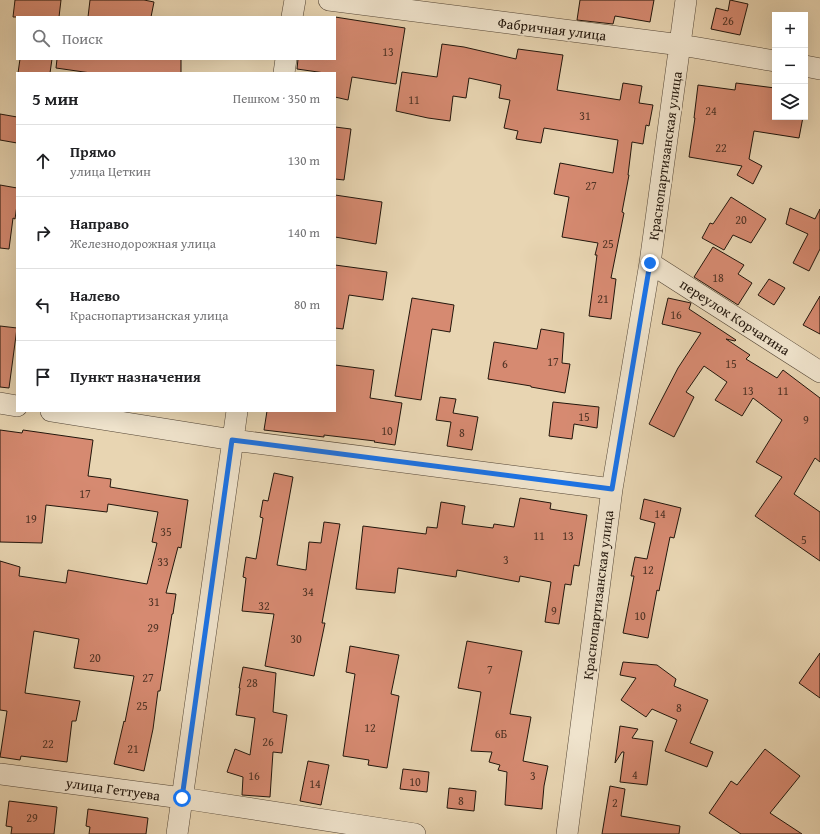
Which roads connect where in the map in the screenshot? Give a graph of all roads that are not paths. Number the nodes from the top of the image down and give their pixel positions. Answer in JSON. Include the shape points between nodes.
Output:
{"nodes":[{"id":1,"x":295,"y":0,"type":"edge"},
{"id":2,"x":329,"y":0,"type":"edge"},
{"id":3,"x":686,"y":0,"type":"edge"},
{"id":4,"x":292,"y":16,"type":"edge"},
{"id":5,"x":681,"y":45,"type":"junction"},
{"id":6,"x":286,"y":60,"type":"edge"},
{"id":7,"x":772,"y":60,"type":"edge"},
{"id":8,"x":808,"y":67,"type":"edge"},
{"id":9,"x":820,"y":69,"type":"edge"},
{"id":10,"x":284,"y":72,"type":"edge"},
{"id":11,"x":650,"y":263,"type":"junction"},
{"id":12,"x":820,"y":372,"type":"edge"},
{"id":13,"x":0,"y":403,"type":"edge"},
{"id":14,"x":16,"y":406,"type":"edge"},
{"id":15,"x":57,"y":412,"type":"edge"},
{"id":16,"x":237,"y":412,"type":"edge"},
{"id":17,"x":232,"y":440,"type":"junction"},
{"id":18,"x":612,"y":489,"type":"junction"},
{"id":19,"x":0,"y":774,"type":"edge"},
{"id":20,"x":182,"y":798,"type":"junction"},
{"id":21,"x":177,"y":834,"type":"edge"},
{"id":22,"x":415,"y":834,"type":"edge"},
{"id":23,"x":567,"y":834,"type":"edge"}],
"edges":[{"from":1,"to":4,"type":"street"},
{"from":2,"to":5,"type":"street","name":"Фабричная улица"},
{"from":3,"to":5,"type":"street","name":"Краснопартизанская улица"},
{"from":5,"to":7,"type":"street","name":"Фабричная улица"},
{"from":5,"to":11,"type":"street","name":"Краснопартизанская улица"},
{"from":6,"to":10,"type":"street"},
{"from":8,"to":9,"type":"street"},
{"from":11,"to":12,"type":"street","name":"переулок Корчагина"},
{"from":11,"to":18,"type":"street","name":"Краснопартизанская улица"},
{"from":13,"to":14,"type":"street"},
{"from":15,"to":17,"type":"street"},
{"from":16,"to":17,"type":"street"},
{"from":17,"to":18,"type":"street"},
{"from":17,"to":20,"type":"street"},
{"from":18,"to":23,"type":"street","name":"Краснопартизанская улица"},
{"from":19,"to":20,"type":"street","name":"улица Геттуева"},
{"from":20,"to":21,"type":"street"},
{"from":20,"to":22,"type":"street","name":"улица Геттуева"}]}
